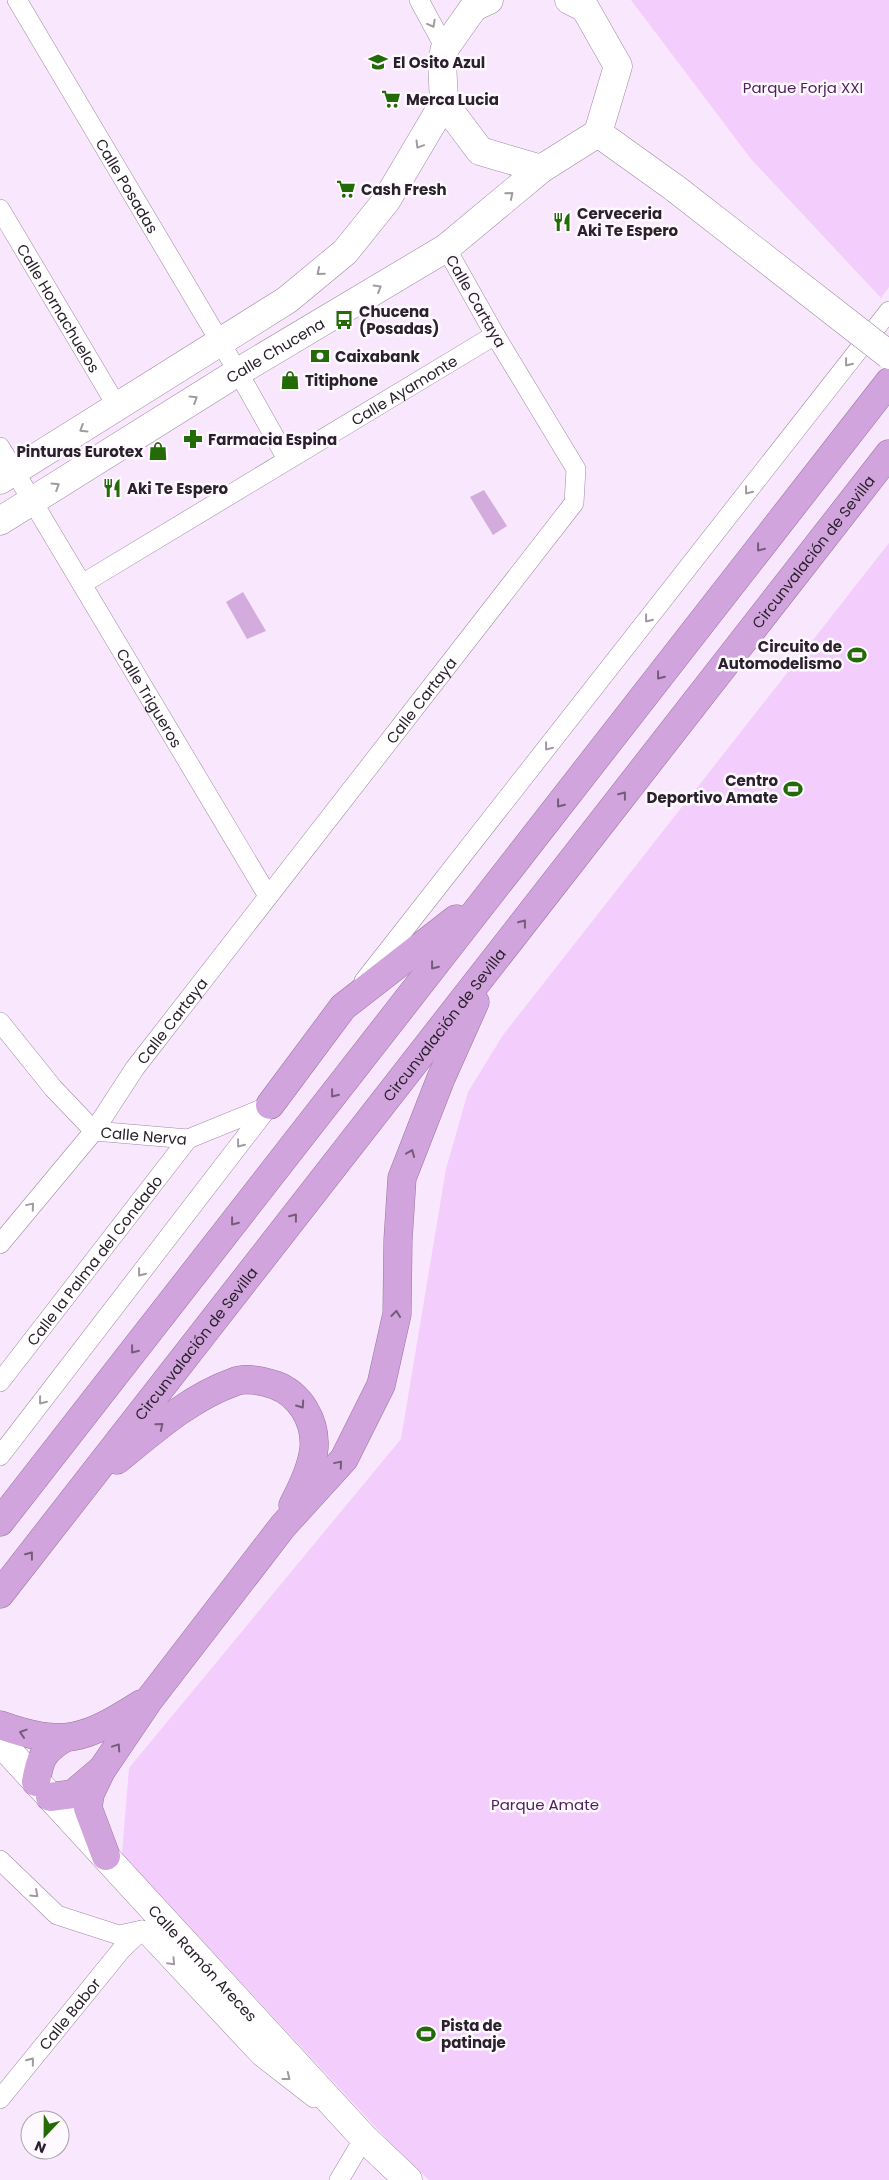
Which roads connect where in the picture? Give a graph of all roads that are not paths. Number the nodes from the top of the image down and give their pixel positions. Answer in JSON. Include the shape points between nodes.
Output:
{"nodes":[{"id":1,"x":17,"y":0,"type":"edge"},
{"id":2,"x":419,"y":0,"type":"edge"},
{"id":3,"x":569,"y":0,"type":"edge"},
{"id":4,"x":476,"y":2,"type":"edge"},
{"id":5,"x":445,"y":48,"type":"junction"},
{"id":6,"x":444,"y":103,"type":"junction"},
{"id":7,"x":598,"y":133,"type":"junction"},
{"id":8,"x":541,"y":169,"type":"junction"},
{"id":9,"x":0,"y":209,"type":"edge"},
{"id":10,"x":446,"y":248,"type":"junction"},
{"id":11,"x":889,"y":311,"type":"edge"},
{"id":12,"x":495,"y":335,"type":"junction"},
{"id":13,"x":221,"y":343,"type":"junction"},
{"id":14,"x":889,"y":354,"type":"edge"},
{"id":15,"x":238,"y":372,"type":"junction"},
{"id":16,"x":889,"y":382,"type":"edge"},
{"id":17,"x":118,"y":408,"type":"junction"},
{"id":18,"x":0,"y":447,"type":"edge"},
{"id":19,"x":889,"y":454,"type":"edge"},
{"id":20,"x":287,"y":459,"type":"junction"},
{"id":21,"x":7,"y":476,"type":"edge"},
{"id":22,"x":889,"y":482,"type":"edge"},
{"id":23,"x":800,"y":496,"type":"junction"},
{"id":24,"x":32,"y":501,"type":"junction"},
{"id":25,"x":0,"y":521,"type":"edge"},
{"id":26,"x":82,"y":584,"type":"junction"},
{"id":27,"x":762,"y":616,"type":"junction"},
{"id":28,"x":496,"y":886,"type":"junction"},
{"id":29,"x":268,"y":896,"type":"junction"},
{"id":30,"x":494,"y":962,"type":"junction"},
{"id":31,"x":343,"y":1007,"type":"junction"},
{"id":32,"x":3,"y":1031,"type":"edge"},
{"id":33,"x":270,"y":1105,"type":"junction"},
{"id":34,"x":94,"y":1131,"type":"junction"},
{"id":35,"x":188,"y":1139,"type":"junction"},
{"id":36,"x":0,"y":1244,"type":"edge"},
{"id":37,"x":0,"y":1382,"type":"edge"},
{"id":38,"x":0,"y":1456,"type":"edge"},
{"id":39,"x":81,"y":1490,"type":"junction"},
{"id":40,"x":0,"y":1522,"type":"edge"},
{"id":41,"x":283,"y":1526,"type":"junction"},
{"id":42,"x":0,"y":1594,"type":"edge"},
{"id":43,"x":149,"y":1700,"type":"junction"},
{"id":44,"x":0,"y":1725,"type":"edge"},
{"id":45,"x":63,"y":1740,"type":"junction"},
{"id":46,"x":0,"y":1742,"type":"edge"},
{"id":47,"x":101,"y":1771,"type":"junction"},
{"id":48,"x":43,"y":1790,"type":"junction"},
{"id":49,"x":106,"y":1856,"type":"junction"},
{"id":50,"x":0,"y":1860,"type":"edge"},
{"id":51,"x":142,"y":1930,"type":"junction"},
{"id":52,"x":0,"y":2099,"type":"edge"},
{"id":53,"x":364,"y":2138,"type":"junction"},
{"id":54,"x":338,"y":2180,"type":"edge"},
{"id":55,"x":408,"y":2180,"type":"edge"}],
"edges":[{"from":1,"to":13,"type":"street","name":"Calle Posadas"},
{"from":2,"to":5,"type":"street","one_way":true},
{"from":3,"to":7,"type":"street","via":[[585,8],[618,66]]},
{"from":4,"to":5,"type":"street"},
{"from":5,"to":6,"type":"street","via":[[442,61]]},
{"from":6,"to":8,"type":"street","via":[[480,151]]},
{"from":6,"to":13,"type":"street","one_way":true,"via":[[386,201],[345,252],[287,300]]},
{"from":7,"to":8,"type":"street","name":"Calle Chucena"},
{"from":7,"to":14,"type":"street","bridge":true,"via":[[676,189]]},
{"from":10,"to":8,"type":"street","name":"Calle Chucena","one_way":true},
{"from":9,"to":17,"type":"street","name":"Calle Hornachuelos"},
{"from":10,"to":12,"type":"street","name":"Calle Cartaya"},
{"from":15,"to":10,"type":"street","name":"Calle Chucena","one_way":true},
{"from":11,"to":31,"type":"street","one_way":true},
{"from":12,"to":20,"type":"street","name":"Calle Ayamonte"},
{"from":12,"to":29,"type":"street","name":"Calle Cartaya","via":[[576,469],[574,504]]},
{"from":13,"to":15,"type":"street","name":"Calle Posadas"},
{"from":13,"to":17,"type":"street"},
{"from":14,"to":23,"type":"highway"},
{"from":15,"to":20,"type":"street","name":"Calle Posadas"},
{"from":24,"to":15,"type":"street","name":"Calle Chucena","one_way":true},
{"from":16,"to":23,"type":"highway"},
{"from":17,"to":21,"type":"street","one_way":true},
{"from":18,"to":21,"type":"street","name":"Calle Trigueros"},
{"from":19,"to":27,"type":"highway","name":"Circunvalación de Sevilla"},
{"from":20,"to":26,"type":"street","name":"Calle Ayamonte"},
{"from":21,"to":24,"type":"street","name":"Calle Trigueros"},
{"from":22,"to":27,"type":"highway"},
{"from":23,"to":28,"type":"highway","one_way":true},
{"from":24,"to":25,"type":"street","name":"Calle Chucena"},
{"from":24,"to":26,"type":"street","name":"Calle Trigueros"},
{"from":26,"to":29,"type":"street","name":"Calle Trigueros"},
{"from":30,"to":27,"type":"highway","name":"Circunvalación de Sevilla","one_way":true},
{"from":28,"to":31,"type":"highway"},
{"from":28,"to":40,"type":"highway","one_way":true},
{"from":29,"to":34,"type":"street","name":"Calle Cartaya","via":[[135,1068]]},
{"from":39,"to":30,"type":"highway","name":"Circunvalación de Sevilla","one_way":true},
{"from":41,"to":30,"type":"highway","one_way":true,"via":[[344,1460],[381,1385],[397,1314],[402,1178],[441,1078]]},
{"from":31,"to":33,"type":"highway"},
{"from":32,"to":34,"type":"street","name":"Calle Nerva"},
{"from":33,"to":35,"type":"street","name":"Calle Nerva"},
{"from":33,"to":38,"type":"street","one_way":true},
{"from":34,"to":35,"type":"street","name":"Calle Nerva"},
{"from":36,"to":34,"type":"street","name":"Calle Cartaya","one_way":true},
{"from":35,"to":37,"type":"street","name":"Calle la Palma del Condado"},
{"from":39,"to":41,"type":"highway","one_way":true,"via":[[181,1409],[236,1381],[263,1381],[287,1390],[303,1405],[314,1448],[305,1482]]},
{"from":42,"to":39,"type":"highway","name":"Circunvalación de Sevilla","one_way":true},
{"from":41,"to":43,"type":"highway"},
{"from":43,"to":45,"type":"highway","via":[[103,1728]]},
{"from":47,"to":43,"type":"highway","one_way":true},
{"from":45,"to":44,"type":"highway","one_way":true,"via":[[28,1735]]},
{"from":45,"to":48,"type":"highway","via":[[47,1749],[40,1762]]},
{"from":46,"to":48,"type":"street","name":"Calle Ramón Areces"},
{"from":47,"to":48,"type":"highway","via":[[73,1794]]},
{"from":47,"to":49,"type":"highway","via":[[90,1794],[88,1808]]},
{"from":48,"to":49,"type":"street","name":"Calle Ramón Areces"},
{"from":49,"to":53,"type":"street","name":"Calle Ramón Areces"},
{"from":50,"to":51,"type":"street","one_way":true,"via":[[57,1915],[119,1935]]},
{"from":52,"to":51,"type":"street","name":"Calle Babor","one_way":true,"via":[[122,1949]]},
{"from":51,"to":53,"type":"street","one_way":true,"via":[[260,2056]]},
{"from":53,"to":54,"type":"street"},
{"from":53,"to":55,"type":"street","name":"Calle Ramón Areces"}]}
